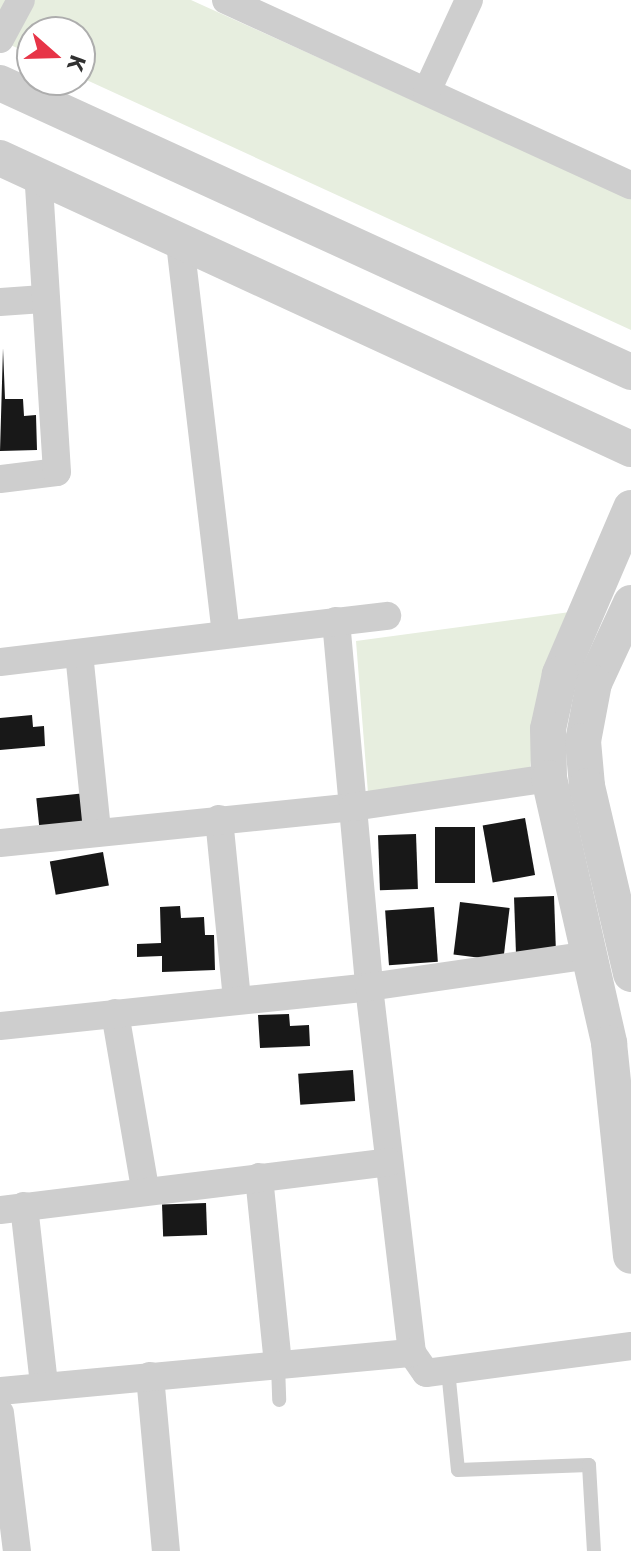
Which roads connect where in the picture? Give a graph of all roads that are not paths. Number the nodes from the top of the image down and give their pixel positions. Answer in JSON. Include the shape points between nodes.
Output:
{"nodes":[{"id":1,"x":21,"y":0,"type":"edge"},
{"id":2,"x":226,"y":0,"type":"edge"},
{"id":3,"x":469,"y":0,"type":"edge"},
{"id":4,"x":0,"y":39,"type":"edge"},
{"id":5,"x":0,"y":83,"type":"edge"},
{"id":6,"x":427,"y":91,"type":"junction"},
{"id":7,"x":0,"y":158,"type":"edge"},
{"id":8,"x":38,"y":174,"type":"junction"},
{"id":9,"x":631,"y":185,"type":"edge"},
{"id":10,"x":180,"y":243,"type":"junction"},
{"id":11,"x":43,"y":299,"type":"junction"},
{"id":12,"x":0,"y":302,"type":"edge"},
{"id":13,"x":631,"y":372,"type":"edge"},
{"id":14,"x":631,"y":449,"type":"edge"},
{"id":15,"x":0,"y":479,"type":"edge"},
{"id":16,"x":631,"y":508,"type":"edge"},
{"id":17,"x":631,"y":603,"type":"edge"},
{"id":18,"x":387,"y":616,"type":"dead end"},
{"id":19,"x":336,"y":621,"type":"junction"},
{"id":20,"x":226,"y":632,"type":"junction"},
{"id":21,"x":79,"y":653,"type":"junction"},
{"id":22,"x":0,"y":662,"type":"edge"},
{"id":23,"x":549,"y":778,"type":"junction"},
{"id":24,"x":353,"y":807,"type":"junction"},
{"id":25,"x":219,"y":819,"type":"junction"},
{"id":26,"x":97,"y":830,"type":"junction"},
{"id":27,"x":0,"y":843,"type":"edge"},
{"id":28,"x":590,"y":955,"type":"junction"},
{"id":29,"x":631,"y":974,"type":"edge"},
{"id":30,"x":369,"y":987,"type":"junction"},
{"id":31,"x":237,"y":1000,"type":"junction"},
{"id":32,"x":115,"y":1013,"type":"junction"},
{"id":33,"x":0,"y":1019,"type":"edge"},
{"id":34,"x":0,"y":1026,"type":"edge"},
{"id":35,"x":389,"y":1162,"type":"junction"},
{"id":36,"x":259,"y":1177,"type":"junction"},
{"id":37,"x":145,"y":1189,"type":"junction"},
{"id":38,"x":12,"y":1208,"type":"edge"},
{"id":39,"x":631,"y":1256,"type":"edge"},
{"id":40,"x":631,"y":1346,"type":"edge"},
{"id":41,"x":412,"y":1353,"type":"junction"},
{"id":42,"x":278,"y":1365,"type":"junction"},
{"id":43,"x":448,"y":1370,"type":"junction"},
{"id":44,"x":150,"y":1376,"type":"junction"},
{"id":45,"x":44,"y":1385,"type":"junction"},
{"id":46,"x":0,"y":1391,"type":"edge"},
{"id":47,"x":279,"y":1400,"type":"dead end"},
{"id":48,"x":0,"y":1413,"type":"edge"},
{"id":49,"x":4,"y":1495,"type":"edge"},
{"id":50,"x":17,"y":1551,"type":"edge"},
{"id":51,"x":167,"y":1551,"type":"edge"},
{"id":52,"x":594,"y":1551,"type":"edge"}],
"edges":[{"from":1,"to":4,"type":"street"},
{"from":2,"to":6,"type":"street"},
{"from":3,"to":6,"type":"street"},
{"from":5,"to":13,"type":"street"},
{"from":6,"to":9,"type":"street"},
{"from":7,"to":8,"type":"street"},
{"from":8,"to":10,"type":"street"},
{"from":8,"to":11,"type":"street"},
{"from":10,"to":14,"type":"street"},
{"from":10,"to":20,"type":"street"},
{"from":11,"to":12,"type":"street"},
{"from":11,"to":15,"type":"street","via":[[57,472]]},
{"from":16,"to":23,"type":"street","via":[[560,674],[548,729]]},
{"from":17,"to":29,"type":"street","via":[[594,683],[583,741],[587,786]]},
{"from":18,"to":19,"type":"street"},
{"from":19,"to":20,"type":"street"},
{"from":19,"to":24,"type":"street"},
{"from":20,"to":21,"type":"street"},
{"from":21,"to":22,"type":"street"},
{"from":21,"to":26,"type":"street"},
{"from":23,"to":24,"type":"street"},
{"from":23,"to":28,"type":"street"},
{"from":24,"to":25,"type":"street"},
{"from":24,"to":30,"type":"street"},
{"from":25,"to":26,"type":"street"},
{"from":25,"to":31,"type":"street"},
{"from":26,"to":27,"type":"street"},
{"from":28,"to":30,"type":"street"},
{"from":28,"to":39,"type":"street","via":[[609,1043]]},
{"from":30,"to":31,"type":"street"},
{"from":30,"to":35,"type":"street"},
{"from":31,"to":32,"type":"street"},
{"from":32,"to":34,"type":"street"},
{"from":32,"to":37,"type":"street"},
{"from":33,"to":34,"type":"street"},
{"from":35,"to":36,"type":"street"},
{"from":35,"to":41,"type":"street"},
{"from":36,"to":37,"type":"street"},
{"from":36,"to":42,"type":"street"},
{"from":37,"to":38,"type":"street"},
{"from":38,"to":45,"type":"street"},
{"from":40,"to":43,"type":"street"},
{"from":41,"to":42,"type":"street"},
{"from":41,"to":43,"type":"street","via":[[426,1373]]},
{"from":42,"to":44,"type":"street"},
{"from":42,"to":47,"type":"lane"},
{"from":43,"to":52,"type":"lane","via":[[458,1470],[589,1465]]},
{"from":44,"to":45,"type":"street"},
{"from":44,"to":51,"type":"street"},
{"from":45,"to":46,"type":"street"},
{"from":48,"to":49,"type":"street"},
{"from":49,"to":50,"type":"street"}]}
